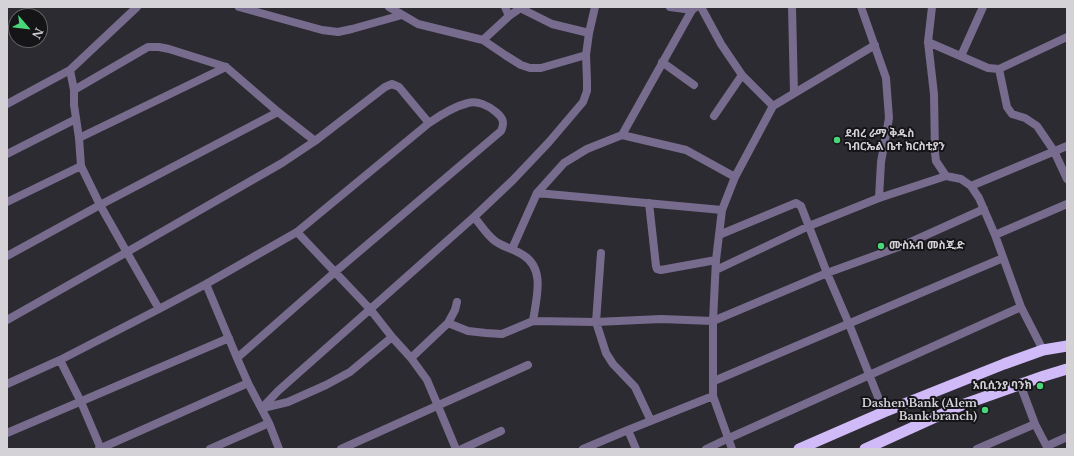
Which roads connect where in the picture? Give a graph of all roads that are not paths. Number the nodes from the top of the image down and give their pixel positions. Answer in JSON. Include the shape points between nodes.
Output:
{"nodes":[{"id":1,"x":137,"y":7,"type":"edge"},
{"id":2,"x":238,"y":7,"type":"edge"},
{"id":3,"x":389,"y":7,"type":"edge"},
{"id":4,"x":505,"y":7,"type":"edge"},
{"id":5,"x":595,"y":7,"type":"edge"},
{"id":6,"x":670,"y":7,"type":"edge"},
{"id":7,"x":701,"y":7,"type":"edge"},
{"id":8,"x":792,"y":7,"type":"edge"},
{"id":9,"x":861,"y":7,"type":"edge"},
{"id":10,"x":932,"y":7,"type":"edge"},
{"id":11,"x":983,"y":7,"type":"edge"},
{"id":12,"x":521,"y":8,"type":"edge"},
{"id":13,"x":694,"y":9,"type":"edge"},
{"id":14,"x":402,"y":15,"type":"junction"},
{"id":15,"x":509,"y":16,"type":"junction"},
{"id":16,"x":589,"y":33,"type":"junction"},
{"id":17,"x":1067,"y":37,"type":"edge"},
{"id":18,"x":483,"y":40,"type":"junction"},
{"id":19,"x":928,"y":42,"type":"junction"},
{"id":20,"x":875,"y":45,"type":"junction"},
{"id":21,"x":586,"y":55,"type":"junction"},
{"id":22,"x":961,"y":56,"type":"junction"},
{"id":23,"x":662,"y":62,"type":"junction"},
{"id":24,"x":226,"y":67,"type":"junction"},
{"id":25,"x":999,"y":69,"type":"junction"},
{"id":26,"x":70,"y":70,"type":"junction"},
{"id":27,"x":742,"y":75,"type":"junction"},
{"id":28,"x":694,"y":85,"type":"dead end"},
{"id":29,"x":74,"y":90,"type":"junction"},
{"id":30,"x":794,"y":93,"type":"junction"},
{"id":31,"x":7,"y":104,"type":"edge"},
{"id":32,"x":774,"y":106,"type":"junction"},
{"id":33,"x":278,"y":112,"type":"junction"},
{"id":34,"x":714,"y":116,"type":"dead end"},
{"id":35,"x":76,"y":119,"type":"junction"},
{"id":36,"x":429,"y":123,"type":"junction"},
{"id":37,"x":622,"y":135,"type":"junction"},
{"id":38,"x":79,"y":138,"type":"junction"},
{"id":39,"x":315,"y":141,"type":"junction"},
{"id":40,"x":1067,"y":146,"type":"edge"},
{"id":41,"x":1054,"y":151,"type":"junction"},
{"id":42,"x":7,"y":154,"type":"edge"},
{"id":43,"x":81,"y":166,"type":"junction"},
{"id":44,"x":735,"y":176,"type":"junction"},
{"id":45,"x":946,"y":176,"type":"junction"},
{"id":46,"x":1067,"y":179,"type":"edge"},
{"id":47,"x":971,"y":186,"type":"junction"},
{"id":48,"x":537,"y":193,"type":"junction"},
{"id":49,"x":879,"y":198,"type":"junction"},
{"id":50,"x":7,"y":202,"type":"edge"},
{"id":51,"x":649,"y":204,"type":"junction"},
{"id":52,"x":1067,"y":204,"type":"edge"},
{"id":53,"x":100,"y":205,"type":"junction"},
{"id":54,"x":984,"y":209,"type":"junction"},
{"id":55,"x":722,"y":210,"type":"junction"},
{"id":56,"x":474,"y":217,"type":"junction"},
{"id":57,"x":809,"y":226,"type":"junction"},
{"id":58,"x":297,"y":232,"type":"junction"},
{"id":59,"x":720,"y":235,"type":"junction"},
{"id":60,"x":995,"y":235,"type":"junction"},
{"id":61,"x":512,"y":249,"type":"junction"},
{"id":62,"x":127,"y":252,"type":"junction"},
{"id":63,"x":601,"y":253,"type":"dead end"},
{"id":64,"x":7,"y":256,"type":"edge"},
{"id":65,"x":1003,"y":258,"type":"junction"},
{"id":66,"x":716,"y":260,"type":"junction"},
{"id":67,"x":716,"y":270,"type":"junction"},
{"id":68,"x":335,"y":272,"type":"junction"},
{"id":69,"x":827,"y":273,"type":"junction"},
{"id":70,"x":206,"y":284,"type":"junction"},
{"id":71,"x":457,"y":302,"type":"dead end"},
{"id":72,"x":1021,"y":307,"type":"junction"},
{"id":73,"x":159,"y":309,"type":"junction"},
{"id":74,"x":370,"y":309,"type":"junction"},
{"id":75,"x":7,"y":320,"type":"edge"},
{"id":76,"x":533,"y":321,"type":"junction"},
{"id":77,"x":713,"y":321,"type":"junction"},
{"id":78,"x":596,"y":322,"type":"junction"},
{"id":79,"x":448,"y":323,"type":"junction"},
{"id":80,"x":849,"y":324,"type":"junction"},
{"id":81,"x":392,"y":337,"type":"junction"},
{"id":82,"x":229,"y":338,"type":"junction"},
{"id":83,"x":1067,"y":346,"type":"edge"},
{"id":84,"x":1043,"y":350,"type":"junction"},
{"id":85,"x":237,"y":358,"type":"junction"},
{"id":86,"x":411,"y":358,"type":"junction"},
{"id":87,"x":60,"y":360,"type":"junction"},
{"id":88,"x":528,"y":365,"type":"dead end"},
{"id":89,"x":1067,"y":369,"type":"edge"},
{"id":90,"x":870,"y":375,"type":"junction"},
{"id":91,"x":714,"y":381,"type":"junction"},
{"id":92,"x":248,"y":383,"type":"junction"},
{"id":93,"x":7,"y":384,"type":"edge"},
{"id":94,"x":1020,"y":384,"type":"junction"},
{"id":95,"x":713,"y":396,"type":"junction"},
{"id":96,"x":81,"y":402,"type":"junction"},
{"id":97,"x":438,"y":406,"type":"junction"},
{"id":98,"x":262,"y":408,"type":"junction"},
{"id":99,"x":884,"y":412,"type":"junction"},
{"id":100,"x":651,"y":421,"type":"junction"},
{"id":101,"x":269,"y":423,"type":"junction"},
{"id":102,"x":1035,"y":424,"type":"junction"},
{"id":103,"x":628,"y":430,"type":"junction"},
{"id":104,"x":501,"y":431,"type":"dead end"},
{"id":105,"x":7,"y":433,"type":"edge"},
{"id":106,"x":1067,"y":437,"type":"edge"},
{"id":107,"x":727,"y":439,"type":"junction"},
{"id":108,"x":1048,"y":448,"type":"edge"},
{"id":109,"x":100,"y":449,"type":"edge"},
{"id":110,"x":210,"y":449,"type":"edge"},
{"id":111,"x":279,"y":449,"type":"edge"},
{"id":112,"x":341,"y":449,"type":"edge"},
{"id":113,"x":456,"y":449,"type":"edge"},
{"id":114,"x":462,"y":449,"type":"edge"},
{"id":115,"x":583,"y":449,"type":"edge"},
{"id":116,"x":636,"y":449,"type":"edge"},
{"id":117,"x":706,"y":449,"type":"edge"},
{"id":118,"x":732,"y":449,"type":"edge"},
{"id":119,"x":799,"y":449,"type":"edge"},
{"id":120,"x":867,"y":449,"type":"edge"},
{"id":121,"x":977,"y":449,"type":"edge"}],
"edges":[{"from":1,"to":26,"type":"street"},
{"from":2,"to":14,"type":"street","via":[[338,32]]},
{"from":3,"to":14,"type":"street"},
{"from":4,"to":15,"type":"street"},
{"from":5,"to":16,"type":"street"},
{"from":6,"to":13,"type":"street"},
{"from":7,"to":27,"type":"street"},
{"from":8,"to":30,"type":"street"},
{"from":9,"to":20,"type":"street"},
{"from":10,"to":19,"type":"street"},
{"from":11,"to":22,"type":"street"},
{"from":12,"to":15,"type":"street"},
{"from":12,"to":16,"type":"street","via":[[552,24]]},
{"from":13,"to":23,"type":"street"},
{"from":14,"to":18,"type":"street","via":[[418,24]]},
{"from":15,"to":18,"type":"street"},
{"from":16,"to":21,"type":"street"},
{"from":17,"to":25,"type":"street"},
{"from":18,"to":21,"type":"street","via":[[504,55],[530,68],[541,68]]},
{"from":19,"to":22,"type":"street"},
{"from":19,"to":45,"type":"street","via":[[934,94],[936,161]]},
{"from":20,"to":30,"type":"street"},
{"from":20,"to":49,"type":"street","via":[[886,78],[889,118],[881,162]]},
{"from":21,"to":56,"type":"street","via":[[587,91],[583,102],[513,180]]},
{"from":22,"to":25,"type":"street","via":[[988,68]]},
{"from":23,"to":28,"type":"street"},
{"from":23,"to":37,"type":"street"},
{"from":24,"to":29,"type":"street","via":[[169,49],[148,47]]},
{"from":24,"to":33,"type":"street"},
{"from":24,"to":38,"type":"street"},
{"from":25,"to":41,"type":"street","via":[[1006,107],[1012,114],[1025,118],[1037,126]]},
{"from":26,"to":29,"type":"street"},
{"from":26,"to":31,"type":"street"},
{"from":27,"to":32,"type":"street"},
{"from":27,"to":34,"type":"street"},
{"from":29,"to":35,"type":"street"},
{"from":30,"to":32,"type":"street"},
{"from":32,"to":44,"type":"street"},
{"from":33,"to":39,"type":"street"},
{"from":33,"to":53,"type":"street"},
{"from":35,"to":38,"type":"street"},
{"from":35,"to":42,"type":"street"},
{"from":36,"to":39,"type":"street","via":[[399,87],[392,84]]},
{"from":36,"to":58,"type":"street"},
{"from":36,"to":68,"type":"street","via":[[440,115],[469,103],[493,109],[501,116],[503,126],[501,131]]},
{"from":37,"to":44,"type":"street","via":[[686,150]]},
{"from":37,"to":48,"type":"street","via":[[587,149],[564,163]]},
{"from":38,"to":43,"type":"street"},
{"from":39,"to":62,"type":"street","via":[[282,163]]},
{"from":40,"to":41,"type":"street"},
{"from":41,"to":46,"type":"street"},
{"from":41,"to":47,"type":"street"},
{"from":43,"to":50,"type":"street"},
{"from":43,"to":53,"type":"street"},
{"from":44,"to":55,"type":"street"},
{"from":45,"to":47,"type":"street","via":[[961,179]]},
{"from":45,"to":49,"type":"street"},
{"from":47,"to":54,"type":"street"},
{"from":48,"to":51,"type":"street"},
{"from":48,"to":61,"type":"street"},
{"from":49,"to":57,"type":"street"},
{"from":51,"to":55,"type":"street"},
{"from":51,"to":66,"type":"street","via":[[657,269]]},
{"from":52,"to":60,"type":"street"},
{"from":53,"to":62,"type":"street"},
{"from":53,"to":64,"type":"street"},
{"from":54,"to":60,"type":"street"},
{"from":54,"to":69,"type":"street","via":[[904,245]]},
{"from":55,"to":59,"type":"street"},
{"from":56,"to":61,"type":"street","via":[[493,239]]},
{"from":56,"to":74,"type":"street"},
{"from":57,"to":59,"type":"street","via":[[801,206],[796,203]]},
{"from":57,"to":67,"type":"street"},
{"from":57,"to":69,"type":"street"},
{"from":58,"to":68,"type":"street"},
{"from":58,"to":70,"type":"street"},
{"from":59,"to":66,"type":"street"},
{"from":60,"to":65,"type":"street"},
{"from":61,"to":76,"type":"street","via":[[532,262],[537,274],[538,286]]},
{"from":62,"to":73,"type":"street"},
{"from":62,"to":75,"type":"street"},
{"from":63,"to":78,"type":"street"},
{"from":65,"to":72,"type":"street"},
{"from":65,"to":80,"type":"street"},
{"from":66,"to":67,"type":"street"},
{"from":67,"to":77,"type":"street"},
{"from":68,"to":74,"type":"street"},
{"from":68,"to":85,"type":"street"},
{"from":69,"to":77,"type":"street"},
{"from":69,"to":80,"type":"street"},
{"from":70,"to":73,"type":"street"},
{"from":70,"to":82,"type":"street"},
{"from":71,"to":79,"type":"street"},
{"from":72,"to":84,"type":"street"},
{"from":72,"to":90,"type":"street"},
{"from":73,"to":87,"type":"street"},
{"from":74,"to":81,"type":"street"},
{"from":74,"to":98,"type":"street"},
{"from":76,"to":78,"type":"street"},
{"from":76,"to":79,"type":"street","via":[[502,334],[468,331]]},
{"from":77,"to":78,"type":"street","via":[[661,319]]},
{"from":77,"to":91,"type":"street"},
{"from":78,"to":100,"type":"street","via":[[606,353],[635,387]]},
{"from":79,"to":86,"type":"street"},
{"from":80,"to":90,"type":"street"},
{"from":80,"to":91,"type":"street"},
{"from":81,"to":86,"type":"street"},
{"from":81,"to":98,"type":"street","via":[[350,372],[288,402]]},
{"from":82,"to":85,"type":"street"},
{"from":82,"to":96,"type":"street"},
{"from":83,"to":84,"type":"highway"},
{"from":84,"to":99,"type":"highway"},
{"from":85,"to":92,"type":"street"},
{"from":86,"to":97,"type":"street","via":[[426,380]]},
{"from":87,"to":93,"type":"street"},
{"from":87,"to":96,"type":"street"},
{"from":88,"to":97,"type":"street"},
{"from":89,"to":94,"type":"highway"},
{"from":90,"to":99,"type":"street"},
{"from":90,"to":107,"type":"street"},
{"from":91,"to":95,"type":"street"},
{"from":92,"to":98,"type":"street"},
{"from":92,"to":109,"type":"street"},
{"from":94,"to":102,"type":"street"},
{"from":94,"to":120,"type":"highway","via":[[962,405]]},
{"from":95,"to":100,"type":"street"},
{"from":95,"to":107,"type":"street"},
{"from":96,"to":105,"type":"street"},
{"from":96,"to":109,"type":"street"},
{"from":97,"to":112,"type":"street"},
{"from":97,"to":113,"type":"street"},
{"from":98,"to":101,"type":"street"},
{"from":99,"to":119,"type":"highway"},
{"from":100,"to":103,"type":"street"},
{"from":101,"to":110,"type":"street"},
{"from":101,"to":111,"type":"street"},
{"from":102,"to":108,"type":"street"},
{"from":102,"to":121,"type":"street"},
{"from":103,"to":115,"type":"street"},
{"from":103,"to":116,"type":"street"},
{"from":104,"to":114,"type":"street"},
{"from":106,"to":108,"type":"street"},
{"from":107,"to":117,"type":"street"},
{"from":107,"to":118,"type":"street"}]}
